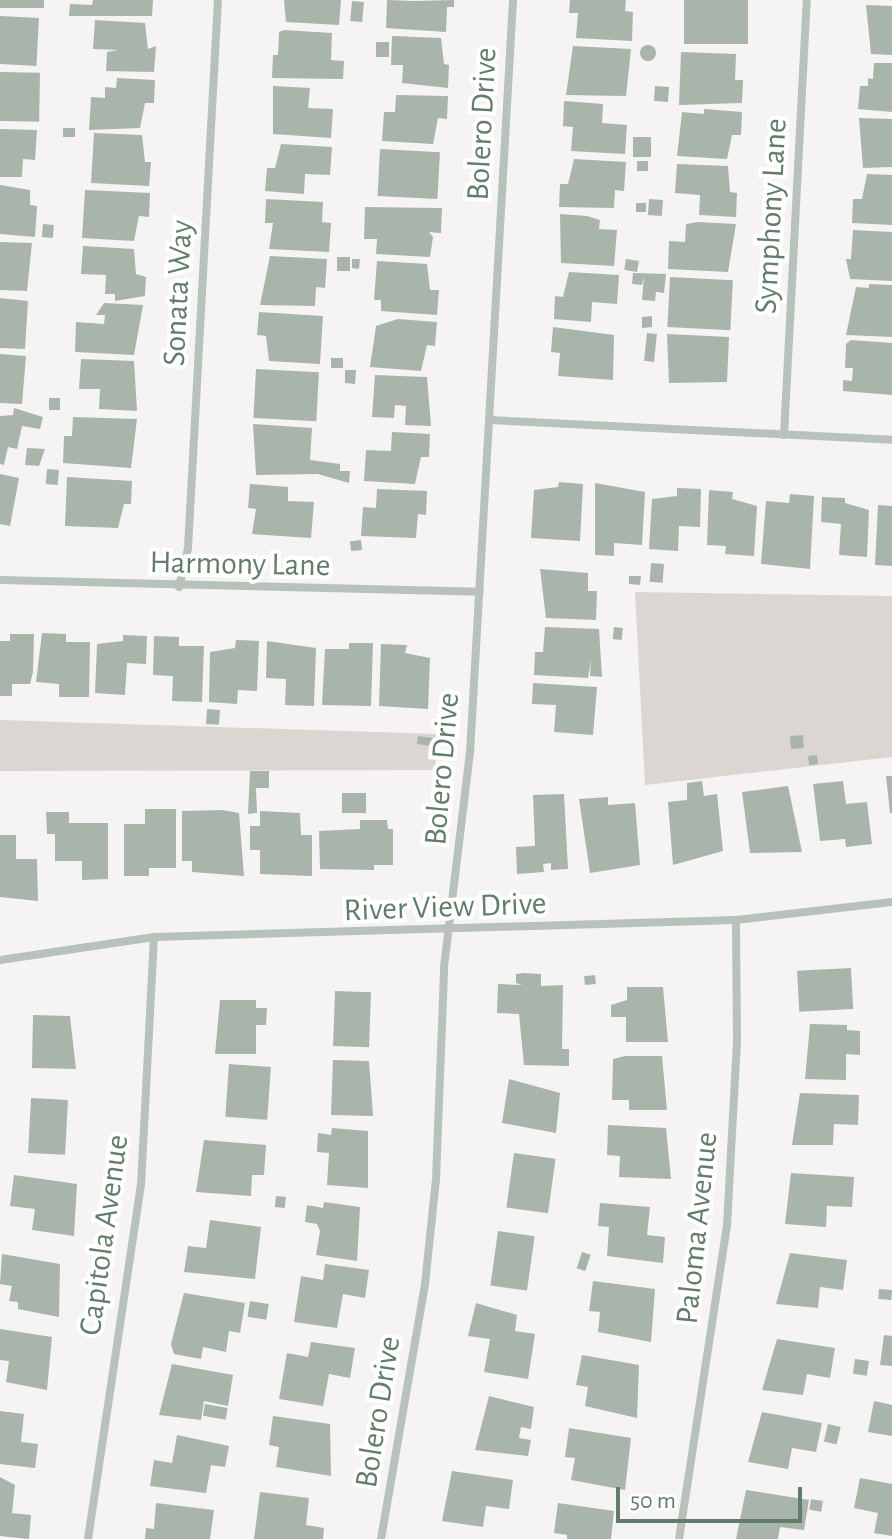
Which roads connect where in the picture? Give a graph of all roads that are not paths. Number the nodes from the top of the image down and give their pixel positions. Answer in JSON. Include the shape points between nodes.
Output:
{"nodes":[{"id":1,"x":218,"y":0,"type":"edge"},
{"id":2,"x":513,"y":0,"type":"edge"},
{"id":3,"x":807,"y":0,"type":"edge"},
{"id":4,"x":490,"y":420,"type":"junction"},
{"id":5,"x":784,"y":435,"type":"junction"},
{"id":6,"x":892,"y":440,"type":"edge"},
{"id":7,"x":0,"y":580,"type":"edge"},
{"id":8,"x":179,"y":587,"type":"junction"},
{"id":9,"x":480,"y":592,"type":"junction"},
{"id":10,"x":892,"y":902,"type":"edge"},
{"id":11,"x":736,"y":920,"type":"junction"},
{"id":12,"x":449,"y":932,"type":"junction"},
{"id":13,"x":154,"y":937,"type":"junction"},
{"id":14,"x":0,"y":960,"type":"edge"},
{"id":15,"x":88,"y":1539,"type":"edge"},
{"id":16,"x":381,"y":1539,"type":"edge"},
{"id":17,"x":679,"y":1539,"type":"edge"}],
"edges":[{"from":1,"to":8,"type":"street","name":"Sonata Way","via":[[188,548]]},
{"from":2,"to":4,"type":"street","name":"Bolero Drive"},
{"from":3,"to":5,"type":"street","name":"Symphony Lane"},
{"from":4,"to":5,"type":"street"},
{"from":4,"to":9,"type":"street","name":"Bolero Drive"},
{"from":5,"to":6,"type":"street"},
{"from":7,"to":8,"type":"street","name":"Harmony Lane"},
{"from":8,"to":9,"type":"street","name":"Harmony Lane"},
{"from":9,"to":12,"type":"street","name":"Bolero Drive","via":[[470,753]]},
{"from":10,"to":11,"type":"street","name":"River View Drive"},
{"from":11,"to":12,"type":"street","name":"River View Drive"},
{"from":11,"to":17,"type":"street","name":"Paloma Avenue","via":[[737,1041],[727,1226]]},
{"from":12,"to":13,"type":"street","name":"River View Drive"},
{"from":12,"to":16,"type":"street","name":"Bolero Drive","via":[[428,1254]]},
{"from":13,"to":14,"type":"street","name":"River View Drive"},
{"from":13,"to":15,"type":"street","name":"Capitola Avenue","via":[[141,1185]]}]}
